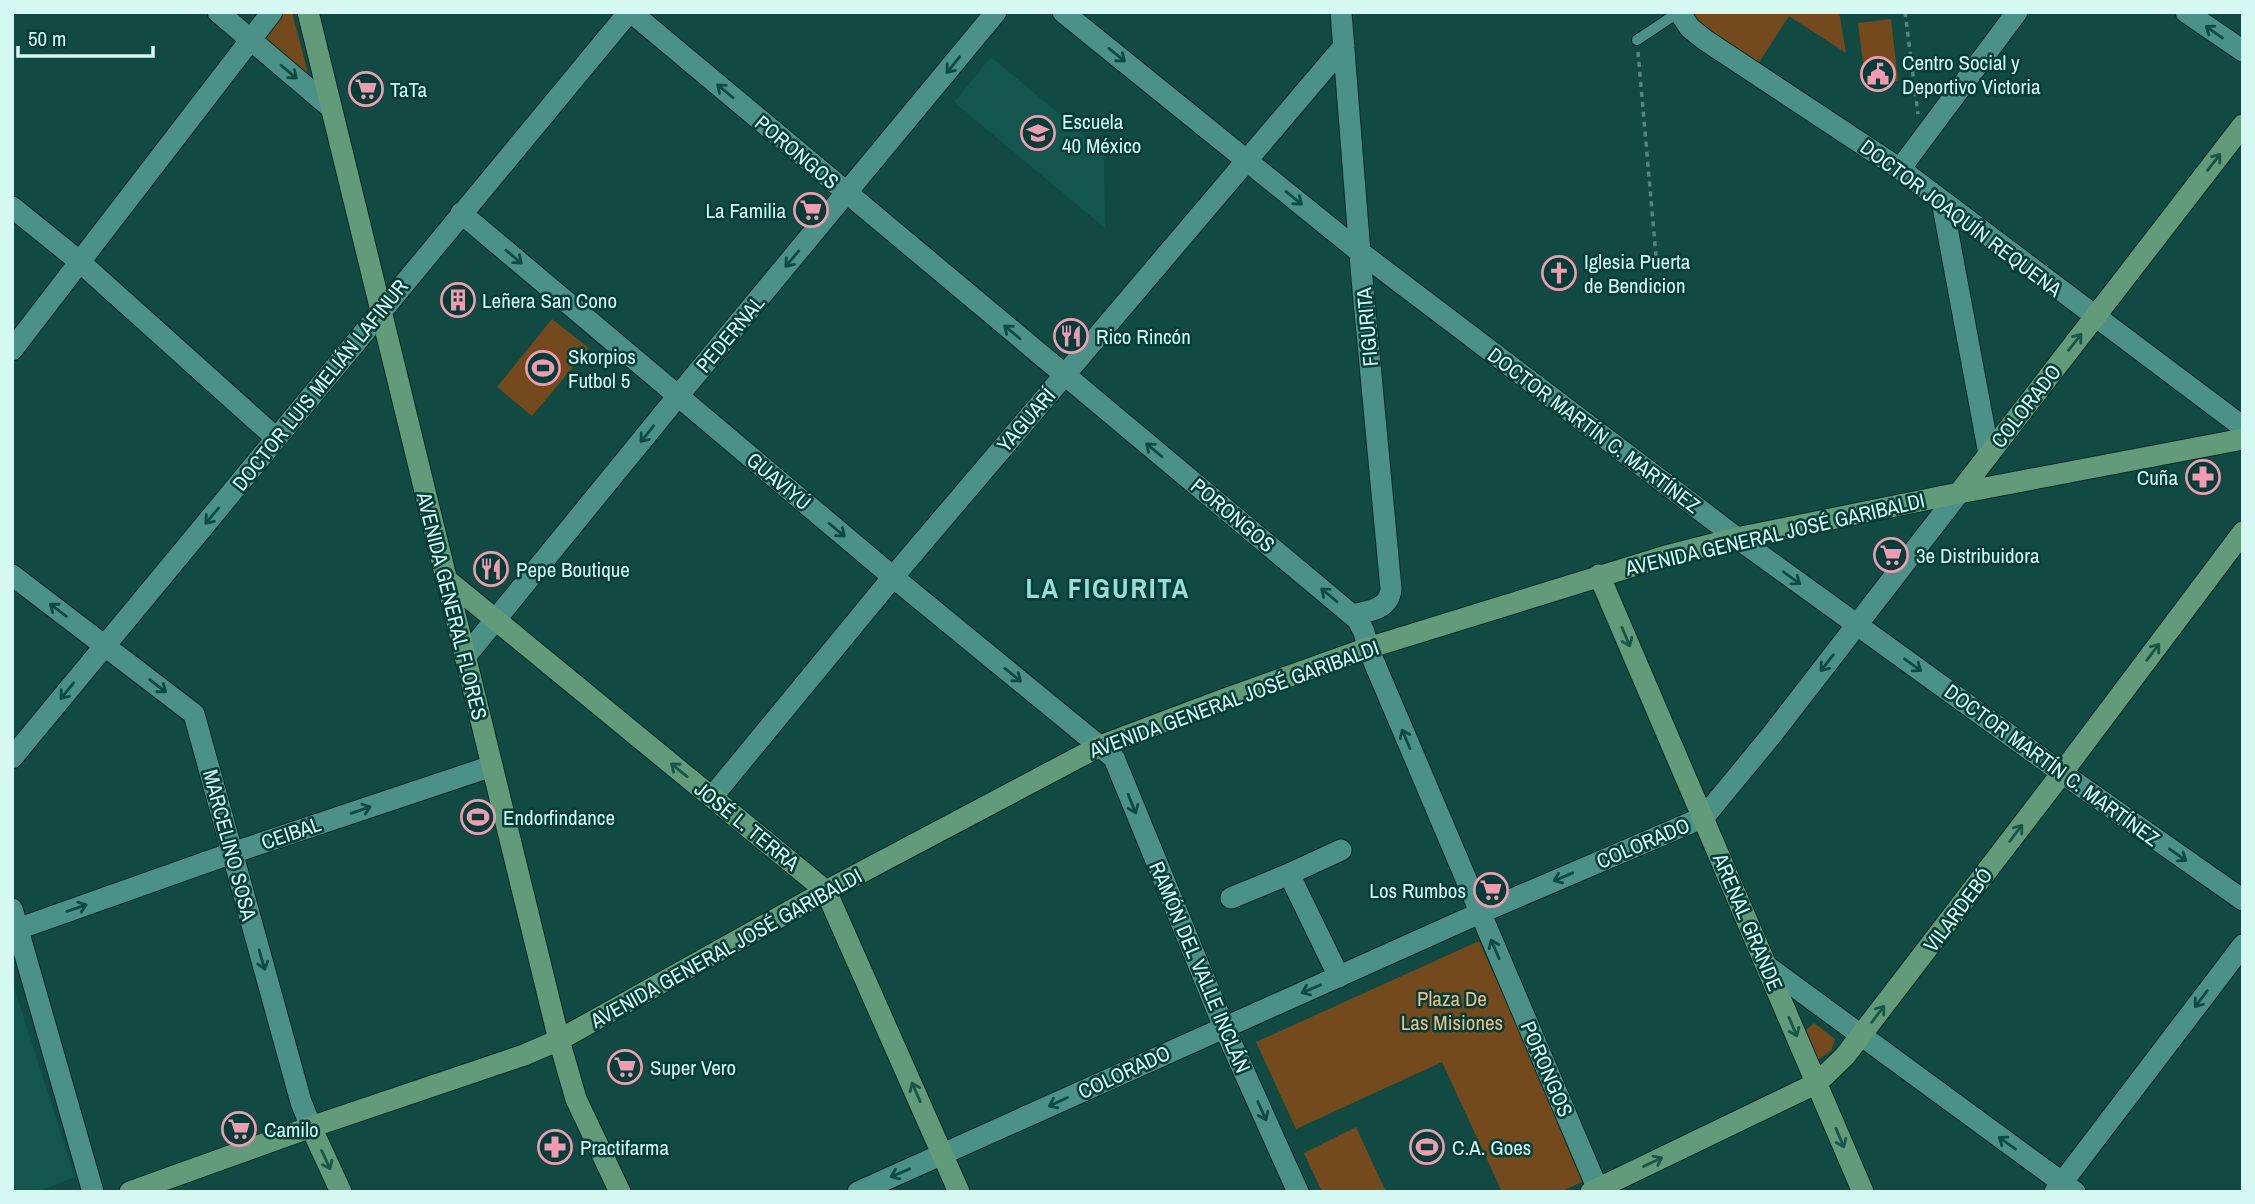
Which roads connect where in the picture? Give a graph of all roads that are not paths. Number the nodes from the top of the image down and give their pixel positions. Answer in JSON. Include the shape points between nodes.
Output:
{"nodes":[{"id":1,"x":218,"y":12,"type":"edge"},
{"id":2,"x":272,"y":12,"type":"edge"},
{"id":3,"x":308,"y":12,"type":"edge"},
{"id":4,"x":630,"y":12,"type":"edge"},
{"id":5,"x":996,"y":12,"type":"edge"},
{"id":6,"x":1063,"y":12,"type":"edge"},
{"id":7,"x":1341,"y":12,"type":"edge"},
{"id":8,"x":1679,"y":12,"type":"edge"},
{"id":9,"x":2017,"y":12,"type":"edge"},
{"id":10,"x":2186,"y":12,"type":"edge"},
{"id":11,"x":251,"y":40,"type":"junction"},
{"id":12,"x":1637,"y":40,"type":"road end"},
{"id":13,"x":1344,"y":46,"type":"junction"},
{"id":14,"x":2243,"y":51,"type":"edge"},
{"id":15,"x":330,"y":107,"type":"junction"},
{"id":16,"x":2243,"y":125,"type":"edge"},
{"id":17,"x":1246,"y":159,"type":"junction"},
{"id":18,"x":1900,"y":169,"type":"junction"},
{"id":19,"x":847,"y":194,"type":"junction"},
{"id":20,"x":1942,"y":201,"type":"junction"},
{"id":21,"x":12,"y":207,"type":"edge"},
{"id":22,"x":461,"y":213,"type":"junction"},
{"id":23,"x":1360,"y":252,"type":"junction"},
{"id":24,"x":79,"y":262,"type":"junction"},
{"id":25,"x":380,"y":312,"type":"junction"},
{"id":26,"x":2094,"y":317,"type":"junction"},
{"id":27,"x":12,"y":349,"type":"edge"},
{"id":28,"x":1065,"y":376,"type":"junction"},
{"id":29,"x":678,"y":396,"type":"junction"},
{"id":30,"x":2243,"y":427,"type":"edge"},
{"id":31,"x":276,"y":438,"type":"junction"},
{"id":32,"x":2243,"y":439,"type":"edge"},
{"id":33,"x":1989,"y":454,"type":"junction"},
{"id":34,"x":1959,"y":493,"type":"junction"},
{"id":35,"x":2243,"y":533,"type":"edge"},
{"id":36,"x":1737,"y":538,"type":"junction"},
{"id":37,"x":12,"y":575,"type":"edge"},
{"id":38,"x":1599,"y":575,"type":"junction"},
{"id":39,"x":892,"y":577,"type":"junction"},
{"id":40,"x":446,"y":579,"type":"junction"},
{"id":41,"x":1352,"y":615,"type":"junction"},
{"id":42,"x":494,"y":619,"type":"junction"},
{"id":43,"x":1857,"y":625,"type":"junction"},
{"id":44,"x":104,"y":645,"type":"junction"},
{"id":45,"x":1368,"y":648,"type":"junction"},
{"id":46,"x":465,"y":657,"type":"junction"},
{"id":47,"x":1100,"y":746,"type":"junction"},
{"id":48,"x":12,"y":758,"type":"edge"},
{"id":49,"x":492,"y":766,"type":"junction"},
{"id":50,"x":2062,"y":773,"type":"junction"},
{"id":51,"x":712,"y":797,"type":"junction"},
{"id":52,"x":1704,"y":817,"type":"junction"},
{"id":53,"x":1341,"y":850,"type":"dead end"},
{"id":54,"x":232,"y":853,"type":"junction"},
{"id":55,"x":1289,"y":874,"type":"junction"},
{"id":56,"x":827,"y":891,"type":"junction"},
{"id":57,"x":1231,"y":898,"type":"dead end"},
{"id":58,"x":2243,"y":900,"type":"edge"},
{"id":59,"x":1480,"y":913,"type":"junction"},
{"id":60,"x":14,"y":923,"type":"edge"},
{"id":61,"x":2243,"y":945,"type":"edge"},
{"id":62,"x":1768,"y":967,"type":"junction"},
{"id":63,"x":1339,"y":977,"type":"junction"},
{"id":64,"x":1224,"y":1027,"type":"junction"},
{"id":65,"x":1861,"y":1037,"type":"junction"},
{"id":66,"x":559,"y":1040,"type":"junction"},
{"id":67,"x":1817,"y":1083,"type":"junction"},
{"id":68,"x":311,"y":1127,"type":"junction"},
{"id":69,"x":943,"y":1155,"type":"junction"},
{"id":70,"x":2064,"y":1189,"type":"edge"},
{"id":71,"x":1596,"y":1191,"type":"edge"},
{"id":72,"x":93,"y":1192,"type":"edge"},
{"id":73,"x":131,"y":1192,"type":"edge"},
{"id":74,"x":341,"y":1192,"type":"edge"},
{"id":75,"x":620,"y":1192,"type":"edge"},
{"id":76,"x":858,"y":1192,"type":"edge"},
{"id":77,"x":959,"y":1192,"type":"edge"},
{"id":78,"x":1298,"y":1192,"type":"edge"},
{"id":79,"x":1863,"y":1192,"type":"edge"}],
"edges":[{"from":1,"to":11,"type":"street"},
{"from":2,"to":11,"type":"street"},
{"from":3,"to":15,"type":"street","name":"AVENIDA GENERAL FLORES"},
{"from":19,"to":4,"type":"street","name":"PORONGOS","one_way":true},
{"from":4,"to":22,"type":"street","name":"DOCTOR LUIS MELIÁN LAFINUR"},
{"from":5,"to":19,"type":"street","name":"PEDERNAL","one_way":true},
{"from":6,"to":17,"type":"street","name":"DOCTOR MARTÍN C. MARTÍNEZ","one_way":true},
{"from":7,"to":13,"type":"street","name":"FIGURITA"},
{"from":8,"to":12,"type":"lane"},
{"from":8,"to":18,"type":"street","name":"DOCTOR JOAQUÍN REQUENA","via":[[1705,40]]},
{"from":9,"to":18,"type":"street"},
{"from":14,"to":10,"type":"street","one_way":true},
{"from":11,"to":15,"type":"street","one_way":true},
{"from":11,"to":24,"type":"street"},
{"from":13,"to":17,"type":"street","name":"YAGUARÍ"},
{"from":13,"to":23,"type":"street","name":"FIGURITA"},
{"from":15,"to":25,"type":"street","name":"AVENIDA GENERAL FLORES"},
{"from":26,"to":16,"type":"street","name":"COLORADO","one_way":true},
{"from":17,"to":23,"type":"street","name":"DOCTOR MARTÍN C. MARTÍNEZ","one_way":true},
{"from":17,"to":28,"type":"street","name":"YAGUARÍ"},
{"from":18,"to":20,"type":"street","name":"DOCTOR JOAQUÍN REQUENA"},
{"from":28,"to":19,"type":"street","name":"PORONGOS","one_way":true},
{"from":19,"to":29,"type":"street","name":"PEDERNAL","one_way":true},
{"from":20,"to":26,"type":"street","name":"DOCTOR JOAQUÍN REQUENA"},
{"from":20,"to":33,"type":"street"},
{"from":21,"to":24,"type":"street"},
{"from":22,"to":25,"type":"street","name":"DOCTOR LUIS MELIÁN LAFINUR"},
{"from":22,"to":29,"type":"street","name":"GUAVIYÚ","one_way":true},
{"from":23,"to":36,"type":"street","name":"DOCTOR MARTÍN C. MARTÍNEZ"},
{"from":23,"to":41,"type":"street","name":"FIGURITA","via":[[1391,589],[1385,605]]},
{"from":24,"to":27,"type":"street"},
{"from":24,"to":31,"type":"street"},
{"from":25,"to":31,"type":"street","name":"DOCTOR LUIS MELIÁN LAFINUR"},
{"from":25,"to":40,"type":"street","name":"AVENIDA GENERAL FLORES"},
{"from":26,"to":30,"type":"street","name":"DOCTOR JOAQUÍN REQUENA"},
{"from":33,"to":26,"type":"street","name":"COLORADO","one_way":true},
{"from":28,"to":39,"type":"street","name":"YAGUARÍ"},
{"from":41,"to":28,"type":"street","name":"PORONGOS","one_way":true},
{"from":29,"to":39,"type":"street","name":"GUAVIYÚ","one_way":true},
{"from":29,"to":42,"type":"street","name":"PEDERNAL","one_way":true},
{"from":31,"to":44,"type":"street","name":"DOCTOR LUIS MELIÁN LAFINUR","one_way":true},
{"from":32,"to":34,"type":"street","name":"AVENIDA GENERAL JOSÉ GARIBALDI"},
{"from":33,"to":34,"type":"street","name":"COLORADO"},
{"from":34,"to":36,"type":"street","name":"AVENIDA GENERAL JOSÉ GARIBALDI"},
{"from":34,"to":43,"type":"street","name":"COLORADO"},
{"from":50,"to":35,"type":"street","name":"VILARDEBÓ","one_way":true},
{"from":36,"to":38,"type":"street","name":"AVENIDA GENERAL JOSÉ GARIBALDI"},
{"from":36,"to":43,"type":"street","name":"DOCTOR MARTÍN C. MARTÍNEZ","one_way":true},
{"from":44,"to":37,"type":"street","name":"MARCELINO SOSA","one_way":true},
{"from":38,"to":45,"type":"street","name":"AVENIDA GENERAL JOSÉ GARIBALDI"},
{"from":38,"to":52,"type":"street","name":"ARENAL GRANDE","one_way":true},
{"from":39,"to":47,"type":"street","name":"GUAVIYÚ","one_way":true},
{"from":39,"to":51,"type":"street","name":"YAGUARÍ"},
{"from":40,"to":42,"type":"street","name":"JOSÉ L. TERRA"},
{"from":40,"to":46,"type":"street","name":"AVENIDA GENERAL FLORES"},
{"from":41,"to":45,"type":"street","name":"PORONGOS"},
{"from":42,"to":46,"type":"street","name":"PEDERNAL"},
{"from":51,"to":42,"type":"street","name":"JOSÉ L. TERRA","one_way":true},
{"from":43,"to":50,"type":"street","name":"DOCTOR MARTÍN C. MARTÍNEZ","one_way":true},
{"from":43,"to":52,"type":"street","name":"COLORADO","one_way":true},
{"from":44,"to":48,"type":"street","name":"DOCTOR LUIS MELIÁN LAFINUR","one_way":true},
{"from":44,"to":54,"type":"street","name":"MARCELINO SOSA","one_way":true,"via":[[194,714]]},
{"from":45,"to":47,"type":"street","name":"AVENIDA GENERAL JOSÉ GARIBALDI"},
{"from":59,"to":45,"type":"street","name":"PORONGOS","one_way":true},
{"from":46,"to":49,"type":"street","name":"AVENIDA GENERAL FLORES"},
{"from":47,"to":56,"type":"street","name":"AVENIDA GENERAL JOSÉ GARIBALDI"},
{"from":47,"to":64,"type":"street","name":"RAMÓN DEL VALLE INCLÁN","one_way":true,"via":[[1114,758]]},
{"from":54,"to":49,"type":"street","name":"CEIBAL","one_way":true},
{"from":49,"to":66,"type":"street","name":"AVENIDA GENERAL FLORES"},
{"from":50,"to":58,"type":"street","name":"DOCTOR MARTÍN C. MARTÍNEZ","one_way":true},
{"from":65,"to":50,"type":"street","name":"VILARDEBÓ","one_way":true},
{"from":51,"to":56,"type":"street","name":"JOSÉ L. TERRA"},
{"from":52,"to":59,"type":"street","name":"COLORADO","one_way":true},
{"from":52,"to":62,"type":"street","name":"ARENAL GRANDE"},
{"from":53,"to":55,"type":"street"},
{"from":60,"to":54,"type":"street","name":"CEIBAL","one_way":true},
{"from":54,"to":68,"type":"street","name":"MARCELINO SOSA","one_way":true},
{"from":55,"to":57,"type":"street"},
{"from":55,"to":63,"type":"street"},
{"from":56,"to":66,"type":"street","name":"AVENIDA GENERAL JOSÉ GARIBALDI"},
{"from":69,"to":56,"type":"street","name":"JOSÉ L. TERRA","one_way":true},
{"from":59,"to":63,"type":"street","name":"COLORADO"},
{"from":71,"to":59,"type":"street","name":"PORONGOS","one_way":true},
{"from":60,"to":72,"type":"street"},
{"from":61,"to":70,"type":"street","one_way":true},
{"from":62,"to":65,"type":"street"},
{"from":62,"to":67,"type":"street","name":"ARENAL GRANDE","one_way":true},
{"from":63,"to":64,"type":"street","name":"COLORADO","one_way":true},
{"from":64,"to":69,"type":"street","name":"COLORADO","one_way":true},
{"from":64,"to":78,"type":"street","name":"RAMÓN DEL VALLE INCLÁN","one_way":true},
{"from":65,"to":67,"type":"street","name":"VILARDEBÓ"},
{"from":70,"to":65,"type":"street","one_way":true},
{"from":66,"to":68,"type":"street","name":"AVENIDA GENERAL JOSÉ GARIBALDI"},
{"from":66,"to":75,"type":"street","name":"AVENIDA GENERAL FLORES","via":[[576,1099]]},
{"from":71,"to":67,"type":"street","name":"VILARDEBÓ","one_way":true},
{"from":67,"to":79,"type":"street","name":"ARENAL GRANDE","one_way":true},
{"from":68,"to":73,"type":"street","name":"AVENIDA GENERAL JOSÉ GARIBALDI"},
{"from":68,"to":74,"type":"street","name":"MARCELINO SOSA","one_way":true},
{"from":69,"to":76,"type":"street","name":"COLORADO","one_way":true},
{"from":69,"to":77,"type":"street","name":"JOSÉ L. TERRA"}]}
